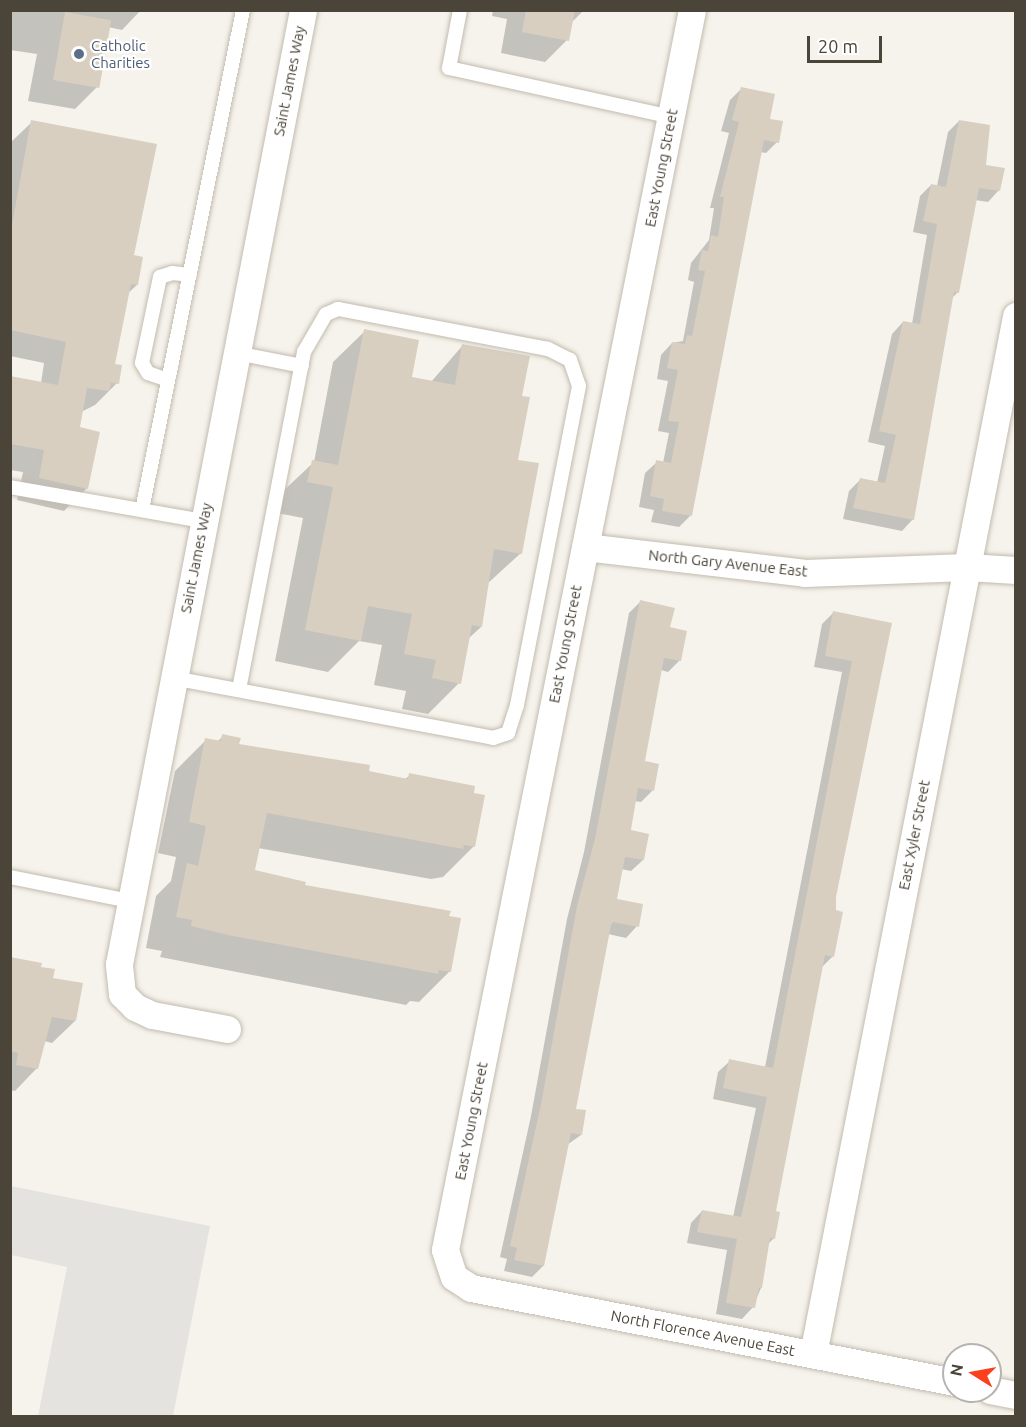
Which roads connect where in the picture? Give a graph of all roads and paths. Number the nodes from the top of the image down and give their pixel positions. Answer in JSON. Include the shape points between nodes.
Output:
{"nodes":[{"id":1,"x":243,"y":10,"type":"edge"},
{"id":2,"x":303,"y":10,"type":"edge"},
{"id":3,"x":460,"y":10,"type":"edge"},
{"id":4,"x":692,"y":10,"type":"edge"},
{"id":5,"x":671,"y":117,"type":"junction"},
{"id":6,"x":190,"y":275,"type":"junction"},
{"id":7,"x":1016,"y":316,"type":"edge"},
{"id":8,"x":236,"y":353,"type":"junction"},
{"id":9,"x":302,"y":366,"type":"junction"},
{"id":10,"x":168,"y":380,"type":"junction"},
{"id":11,"x":10,"y":487,"type":"edge"},
{"id":12,"x":142,"y":510,"type":"junction"},
{"id":13,"x":203,"y":521,"type":"junction"},
{"id":14,"x":585,"y":547,"type":"junction"},
{"id":15,"x":967,"y":567,"type":"junction"},
{"id":16,"x":1016,"y":570,"type":"edge"},
{"id":17,"x":172,"y":678,"type":"junction"},
{"id":18,"x":239,"y":690,"type":"junction"},
{"id":19,"x":10,"y":878,"type":"edge"},
{"id":20,"x":130,"y":901,"type":"junction"},
{"id":21,"x":227,"y":1029,"type":"dead end"},
{"id":22,"x":454,"y":1277,"type":"joint"},
{"id":23,"x":813,"y":1354,"type":"junction"},
{"id":24,"x":942,"y":1380,"type":"edge"}],
"edges":[{"from":1,"to":6,"type":"lane"},
{"from":2,"to":8,"type":"street","name":"Saint James Way"},
{"from":3,"to":5,"type":"lane","via":[[449,68]]},
{"from":4,"to":5,"type":"street","name":"East Young Street"},
{"from":5,"to":14,"type":"street","name":"East Young Street"},
{"from":6,"to":10,"type":"lane"},
{"from":6,"to":10,"type":"lane","via":[[172,273],[160,277],[142,363],[148,374]]},
{"from":7,"to":15,"type":"street","name":"East Xyler Street"},
{"from":8,"to":9,"type":"lane"},
{"from":8,"to":13,"type":"street","name":"Saint James Way"},
{"from":9,"to":18,"type":"lane"},
{"from":9,"to":18,"type":"lane","via":[[316,326],[326,314],[338,309],[548,348],[570,360],[579,386],[518,705],[508,733],[493,738]]},
{"from":10,"to":12,"type":"lane"},
{"from":11,"to":12,"type":"lane"},
{"from":12,"to":13,"type":"lane"},
{"from":13,"to":17,"type":"street","name":"Saint James Way"},
{"from":14,"to":15,"type":"street","name":"North Gary Avenue East","via":[[806,573]]},
{"from":14,"to":22,"type":"street","name":"East Young Street","via":[[445,1250]]},
{"from":15,"to":16,"type":"street","name":"North Gary Avenue East"},
{"from":15,"to":23,"type":"street","name":"East Xyler Street"},
{"from":17,"to":18,"type":"lane"},
{"from":17,"to":20,"type":"street","name":"Saint James Way"},
{"from":19,"to":20,"type":"lane"},
{"from":20,"to":21,"type":"street","name":"Saint James Way","via":[[119,964],[122,994],[135,1007],[152,1015]]},
{"from":22,"to":23,"type":"street","name":"North Florence Avenue East","via":[[471,1288]]},
{"from":23,"to":24,"type":"street","name":"North Florence Avenue East"}]}
